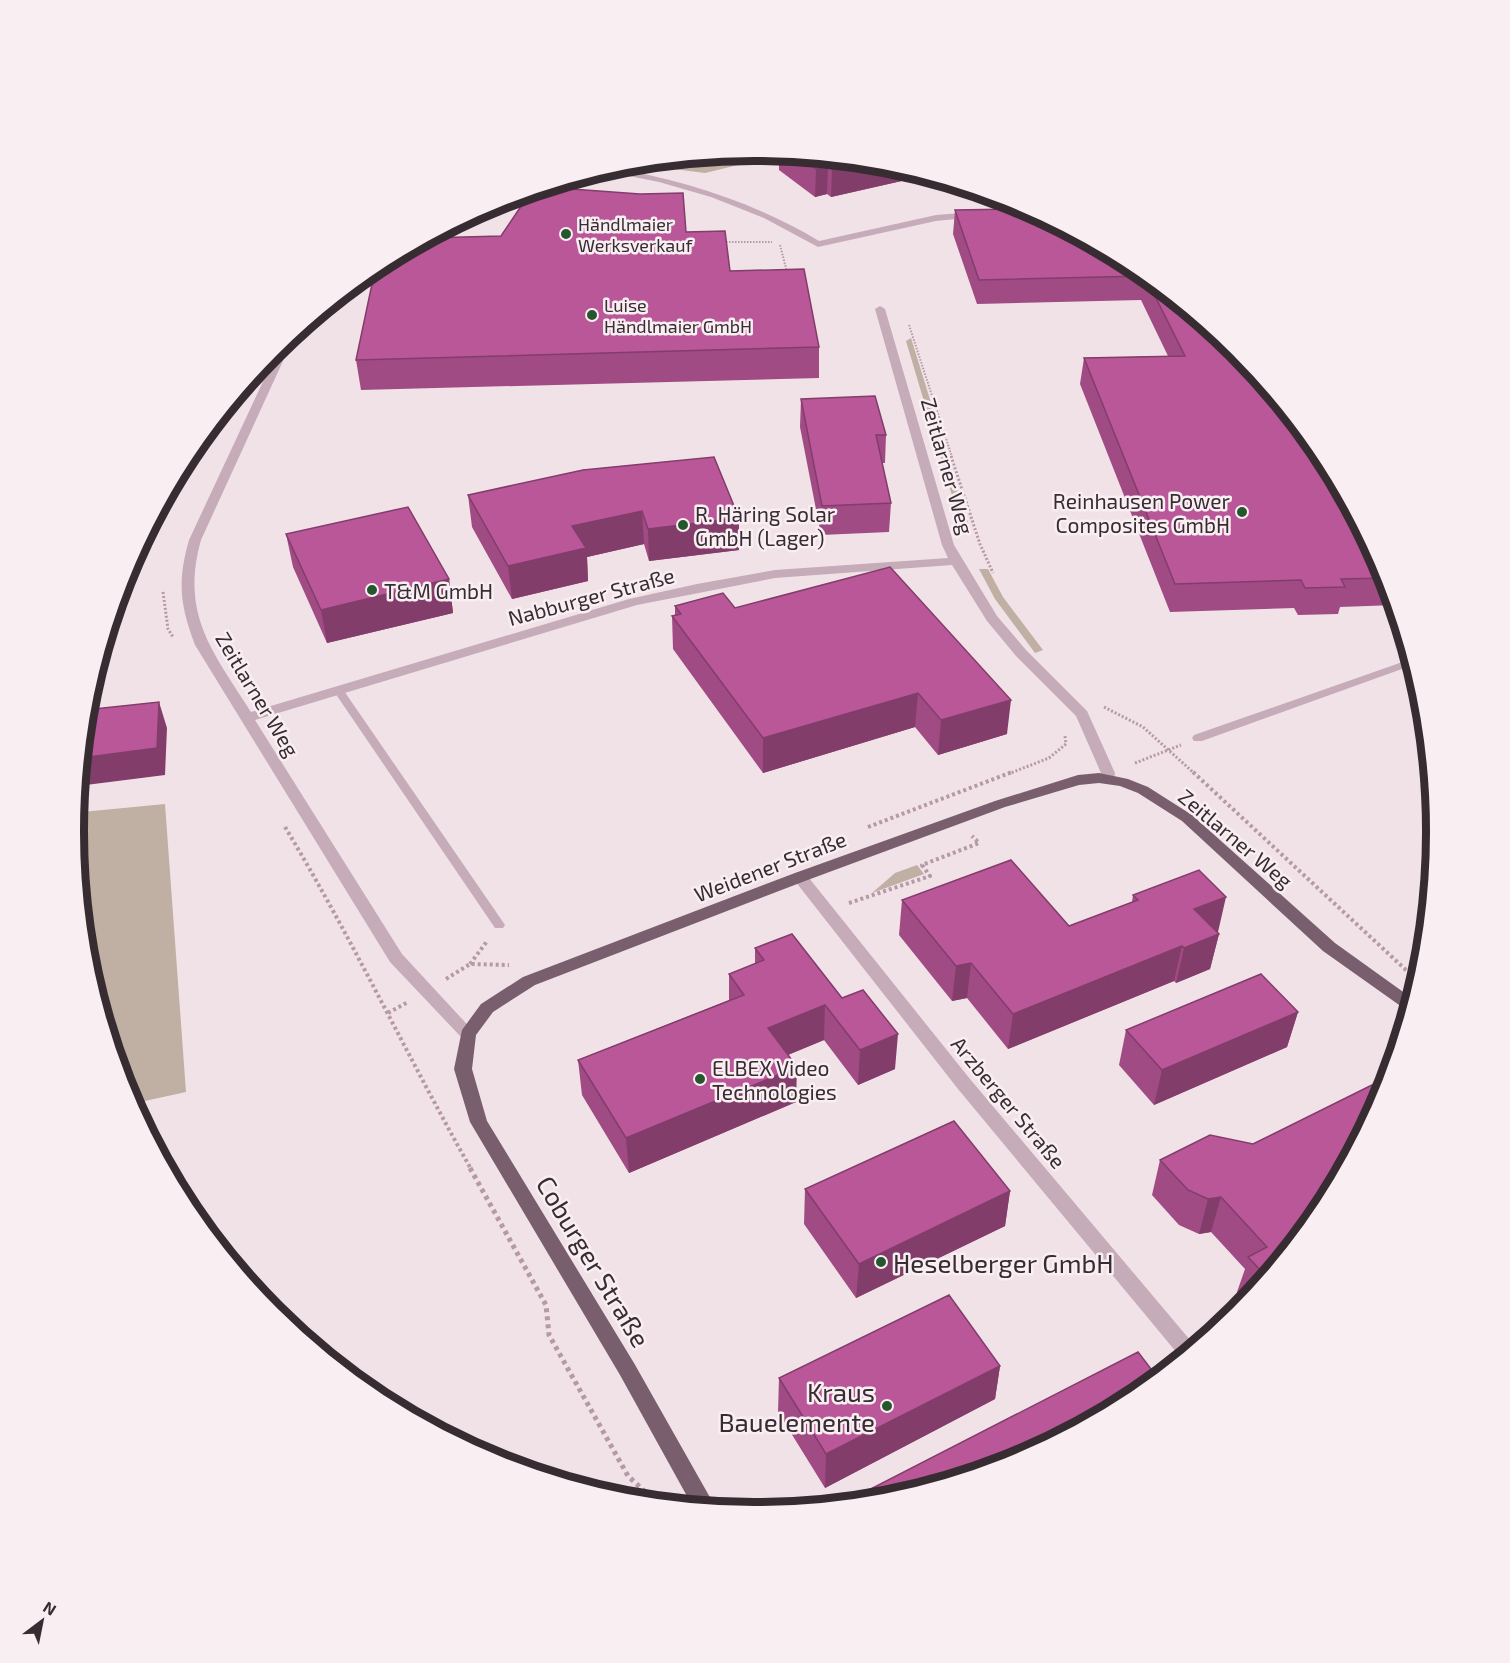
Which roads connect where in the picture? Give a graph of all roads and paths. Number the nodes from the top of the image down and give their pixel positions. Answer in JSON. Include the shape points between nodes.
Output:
{"nodes":[{"id":1,"x":624,"y":173,"type":"edge"},
{"id":2,"x":1011,"y":212,"type":"edge"},
{"id":3,"x":720,"y":241,"type":"edge"},
{"id":4,"x":787,"y":273,"type":"edge"},
{"id":5,"x":880,"y":309,"type":"dead end"},
{"id":6,"x":908,"y":321,"type":"dead end"},
{"id":7,"x":279,"y":360,"type":"edge"},
{"id":8,"x":956,"y":561,"type":"junction"},
{"id":9,"x":994,"y":576,"type":"dead end"},
{"id":10,"x":1405,"y":665,"type":"edge"},
{"id":11,"x":338,"y":690,"type":"junction"},
{"id":12,"x":1082,"y":714,"type":"junction"},
{"id":13,"x":246,"y":718,"type":"junction"},
{"id":14,"x":1198,"y":738,"type":"joint"},
{"id":15,"x":1169,"y":750,"type":"junction"},
{"id":16,"x":1108,"y":776,"type":"junction"},
{"id":17,"x":859,"y":830,"type":"dead end"},
{"id":18,"x":979,"y":843,"type":"dead end"},
{"id":19,"x":800,"y":877,"type":"junction"},
{"id":20,"x":826,"y":911,"type":"junction"},
{"id":21,"x":499,"y":925,"type":"joint"},
{"id":22,"x":470,"y":964,"type":"junction"},
{"id":23,"x":520,"y":964,"type":"dead end"},
{"id":24,"x":1411,"y":972,"type":"edge"},
{"id":25,"x":428,"y":991,"type":"junction"},
{"id":26,"x":1404,"y":1001,"type":"edge"},
{"id":27,"x":388,"y":1013,"type":"dead end"},
{"id":28,"x":468,"y":1034,"type":"junction"},
{"id":29,"x":1184,"y":1347,"type":"edge"},
{"id":30,"x":701,"y":1500,"type":"edge"}],
"edges":[{"from":1,"to":2,"type":"street","via":[[727,198],[766,214],[818,244],[936,218]]},
{"from":3,"to":4,"type":"path","via":[[779,242]]},
{"from":5,"to":8,"type":"street","name":"Zeitlarner Weg","via":[[948,545]]},
{"from":6,"to":9,"type":"path","via":[[980,544]]},
{"from":7,"to":13,"type":"street","name":"Zeitlarner Weg","via":[[195,540],[187,584],[190,615],[202,645]]},
{"from":8,"to":11,"type":"street","name":"Nabburger Straße","via":[[775,574],[697,588],[634,602]]},
{"from":8,"to":12,"type":"street","name":"Zeitlarner Weg","via":[[992,618]]},
{"from":10,"to":14,"type":"lane"},
{"from":11,"to":13,"type":"street","name":"Nabburger Straße"},
{"from":11,"to":21,"type":"lane"},
{"from":12,"to":15,"type":"path","via":[[1103,706],[1143,727]]},
{"from":12,"to":16,"type":"street","name":"Zeitlarner Weg"},
{"from":12,"to":17,"type":"path","via":[[1063,721],[1066,744],[1049,758]]},
{"from":13,"to":25,"type":"street","name":"Zeitlarner Weg","via":[[396,958]]},
{"from":14,"to":15,"type":"path"},
{"from":15,"to":16,"type":"path"},
{"from":15,"to":24,"type":"path"},
{"from":16,"to":19,"type":"main road","name":"Weidener Straße","via":[[1078,780],[1000,804]]},
{"from":16,"to":26,"type":"main road","name":"Zeitlarner Weg","via":[[1143,790],[1187,818],[1329,947]]},
{"from":18,"to":20,"type":"path","via":[[922,865],[930,876]]},
{"from":19,"to":20,"type":"street","name":"Arzberger Straße"},
{"from":19,"to":28,"type":"main road","name":"Weidener Straße","via":[[529,981],[487,1008]]},
{"from":20,"to":29,"type":"street","name":"Arzberger Straße","via":[[964,1084]]},
{"from":21,"to":22,"type":"path"},
{"from":22,"to":23,"type":"path"},
{"from":22,"to":25,"type":"path"},
{"from":25,"to":27,"type":"path"},
{"from":25,"to":28,"type":"street","name":"Zeitlarner Weg"},
{"from":28,"to":30,"type":"main road","name":"Coburger Straße","via":[[463,1069],[479,1122]]}]}
